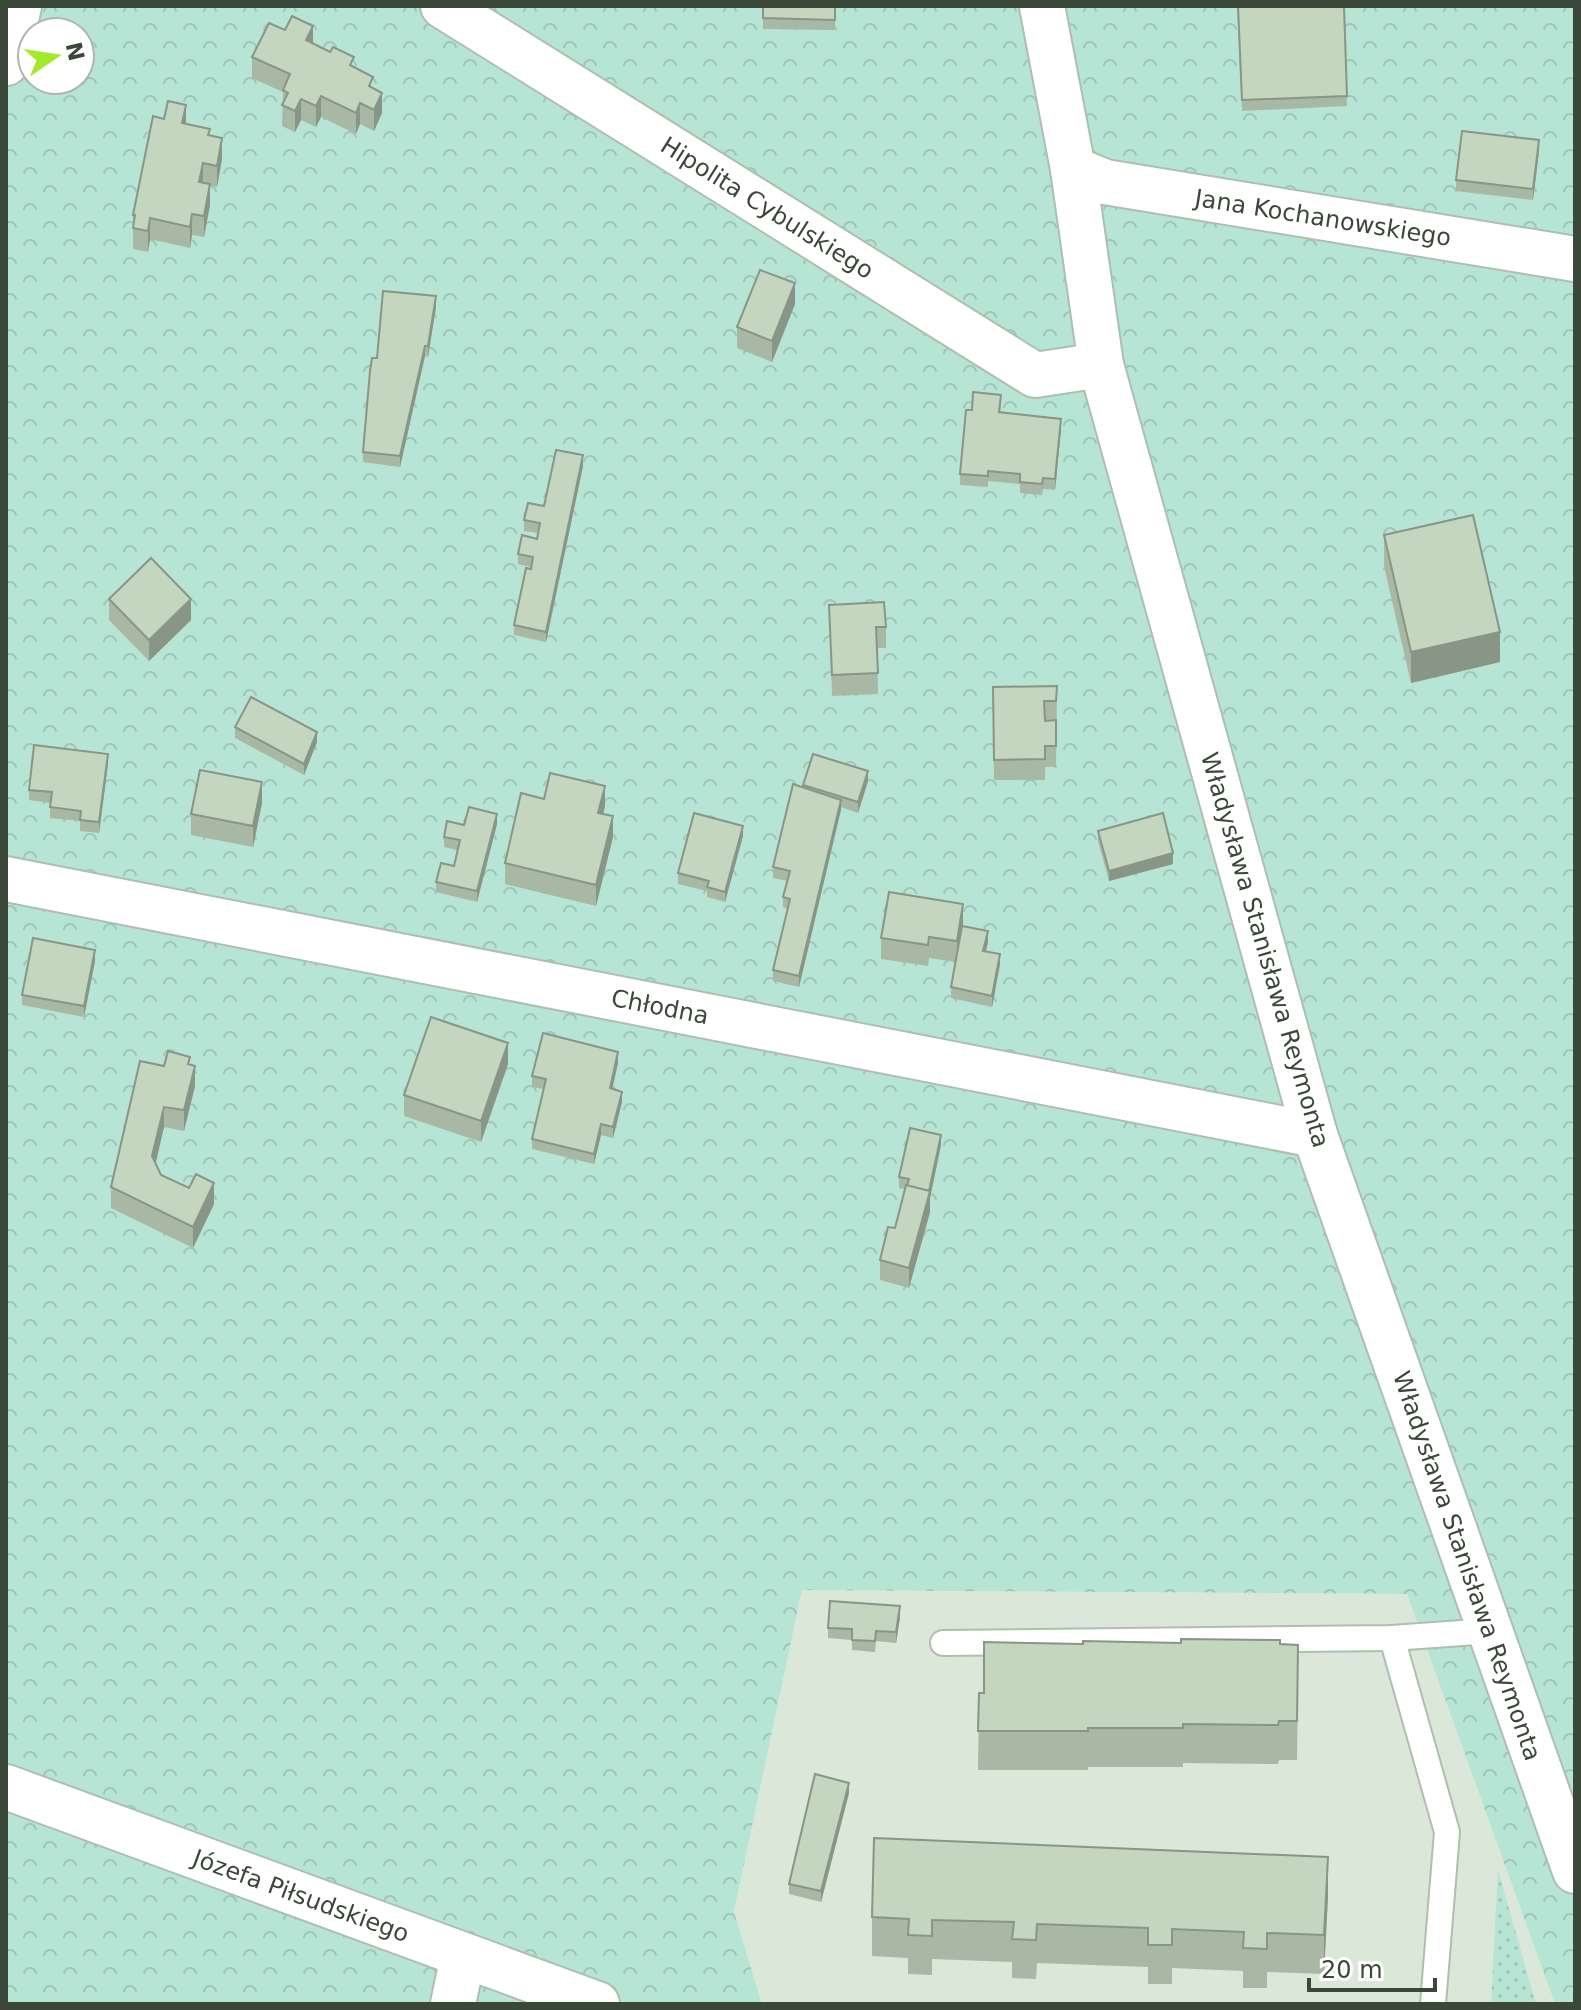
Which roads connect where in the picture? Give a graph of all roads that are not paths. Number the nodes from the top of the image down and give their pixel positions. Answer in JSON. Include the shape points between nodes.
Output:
{"nodes":[{"id":1,"x":19,"y":6,"type":"edge"},
{"id":2,"x":443,"y":6,"type":"edge"},
{"id":3,"x":1042,"y":6,"type":"edge"},
{"id":4,"x":6,"y":63,"type":"edge"},
{"id":5,"x":1073,"y":169,"type":"junction"},
{"id":6,"x":1575,"y":259,"type":"edge"},
{"id":7,"x":1101,"y":365,"type":"junction"},
{"id":8,"x":6,"y":879,"type":"edge"},
{"id":9,"x":1315,"y":1135,"type":"junction"},
{"id":10,"x":1490,"y":1631,"type":"junction"},
{"id":11,"x":1392,"y":1638,"type":"junction"},
{"id":12,"x":943,"y":1643,"type":"dead end"},
{"id":13,"x":6,"y":1787,"type":"edge"},
{"id":14,"x":1575,"y":1871,"type":"edge"},
{"id":15,"x":463,"y":1956,"type":"junction"},
{"id":16,"x":453,"y":2004,"type":"edge"},
{"id":17,"x":597,"y":2004,"type":"edge"},
{"id":18,"x":1433,"y":2004,"type":"edge"}],
"edges":[{"from":1,"to":4,"type":"street"},
{"from":2,"to":7,"type":"street","name":"Hipolita Cybulskiego","via":[[1035,375]]},
{"from":3,"to":5,"type":"street","name":"Władysława Stanisława Reymonta"},
{"from":5,"to":6,"type":"street","name":"Jana Kochanowskiego","via":[[1105,182]]},
{"from":5,"to":7,"type":"street","name":"Władysława Stanisława Reymonta"},
{"from":7,"to":9,"type":"street","name":"Władysława Stanisława Reymonta"},
{"from":8,"to":9,"type":"street","name":"Chłodna"},
{"from":9,"to":10,"type":"street","name":"Władysława Stanisława Reymonta"},
{"from":10,"to":11,"type":"lane"},
{"from":10,"to":14,"type":"street","name":"Władysława Stanisława Reymonta"},
{"from":11,"to":12,"type":"lane"},
{"from":11,"to":18,"type":"lane","via":[[1447,1832]]},
{"from":13,"to":15,"type":"street","name":"Józefa Piłsudskiego"},
{"from":15,"to":16,"type":"street"},
{"from":15,"to":17,"type":"street","name":"Józefa Piłsudskiego"}]}
